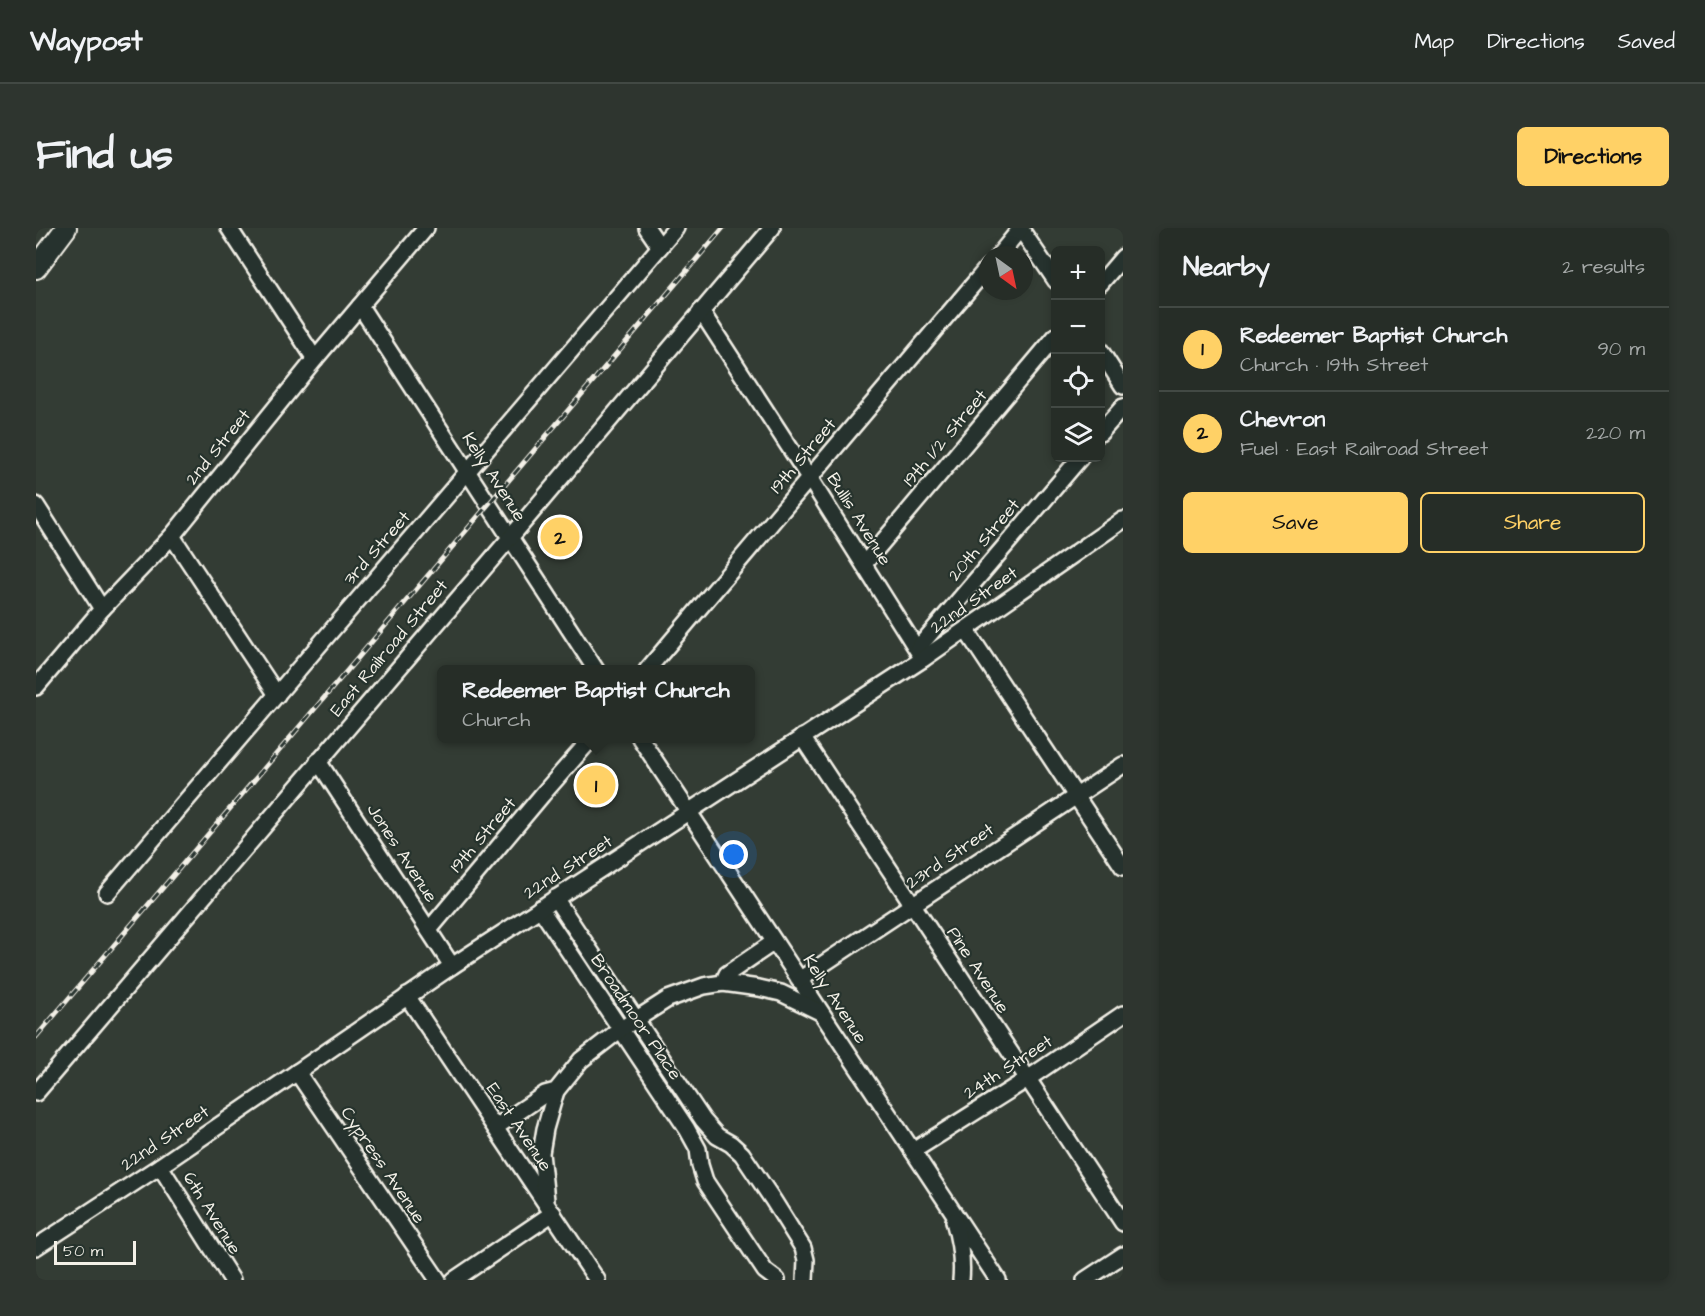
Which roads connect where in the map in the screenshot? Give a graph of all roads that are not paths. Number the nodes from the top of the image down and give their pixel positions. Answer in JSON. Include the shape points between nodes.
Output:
{"nodes":[{"id":1,"x":66,"y":228,"type":"edge"},
{"id":2,"x":229,"y":228,"type":"edge"},
{"id":3,"x":426,"y":228,"type":"edge"},
{"id":4,"x":647,"y":228,"type":"edge"},
{"id":5,"x":676,"y":228,"type":"edge"},
{"id":6,"x":772,"y":228,"type":"edge"},
{"id":7,"x":1021,"y":228,"type":"edge"},
{"id":8,"x":1006,"y":246,"type":"edge"},
{"id":9,"x":660,"y":247,"type":"junction"},
{"id":10,"x":1123,"y":257,"type":"edge"},
{"id":11,"x":36,"y":267,"type":"edge"},
{"id":12,"x":1051,"y":273,"type":"edge"},
{"id":13,"x":979,"y":278,"type":"edge"},
{"id":14,"x":1105,"y":279,"type":"edge"},
{"id":15,"x":360,"y":306,"type":"junction"},
{"id":16,"x":701,"y":311,"type":"junction"},
{"id":17,"x":1051,"y":342,"type":"edge"},
{"id":18,"x":1103,"y":354,"type":"edge"},
{"id":19,"x":315,"y":359,"type":"junction"},
{"id":20,"x":1123,"y":386,"type":"edge"},
{"id":21,"x":1123,"y":407,"type":"edge"},
{"id":22,"x":1105,"y":428,"type":"edge"},
{"id":23,"x":1077,"y":462,"type":"edge"},
{"id":24,"x":467,"y":473,"type":"junction"},
{"id":25,"x":810,"y":478,"type":"junction"},
{"id":26,"x":36,"y":506,"type":"edge"},
{"id":27,"x":1123,"y":520,"type":"edge"},
{"id":28,"x":172,"y":536,"type":"junction"},
{"id":29,"x":509,"y":537,"type":"junction"},
{"id":30,"x":864,"y":564,"type":"junction"},
{"id":31,"x":102,"y":609,"type":"junction"},
{"id":32,"x":966,"y":630,"type":"junction"},
{"id":33,"x":921,"y":653,"type":"junction"},
{"id":34,"x":593,"y":665,"type":"edge"},
{"id":35,"x":650,"y":665,"type":"edge"},
{"id":36,"x":36,"y":687,"type":"edge"},
{"id":37,"x":277,"y":695,"type":"junction"},
{"id":38,"x":802,"y":737,"type":"junction"},
{"id":39,"x":588,"y":743,"type":"edge"},
{"id":40,"x":643,"y":743,"type":"edge"},
{"id":41,"x":318,"y":762,"type":"junction"},
{"id":42,"x":1123,"y":765,"type":"edge"},
{"id":43,"x":1076,"y":795,"type":"junction"},
{"id":44,"x":688,"y":811,"type":"junction"},
{"id":45,"x":1123,"y":867,"type":"edge"},
{"id":46,"x":108,"y":893,"type":"dead end"},
{"id":47,"x":555,"y":898,"type":"junction"},
{"id":48,"x":912,"y":904,"type":"junction"},
{"id":49,"x":540,"y":908,"type":"junction"},
{"id":50,"x":429,"y":930,"type":"junction"},
{"id":51,"x":774,"y":942,"type":"junction"},
{"id":52,"x":452,"y":966,"type":"junction"},
{"id":53,"x":799,"y":980,"type":"junction"},
{"id":54,"x":723,"y":983,"type":"junction"},
{"id":55,"x":407,"y":996,"type":"junction"},
{"id":56,"x":821,"y":1012,"type":"junction"},
{"id":57,"x":1123,"y":1014,"type":"edge"},
{"id":58,"x":636,"y":1019,"type":"junction"},
{"id":59,"x":621,"y":1029,"type":"junction"},
{"id":60,"x":297,"y":1072,"type":"junction"},
{"id":61,"x":1026,"y":1079,"type":"junction"},
{"id":62,"x":556,"y":1091,"type":"junction"},
{"id":63,"x":36,"y":1093,"type":"edge"},
{"id":64,"x":496,"y":1127,"type":"junction"},
{"id":65,"x":717,"y":1136,"type":"junction"},
{"id":66,"x":698,"y":1149,"type":"junction"},
{"id":67,"x":913,"y":1151,"type":"junction"},
{"id":68,"x":160,"y":1166,"type":"junction"},
{"id":69,"x":951,"y":1207,"type":"junction"},
{"id":70,"x":549,"y":1208,"type":"junction"},
{"id":71,"x":1123,"y":1223,"type":"edge"},
{"id":72,"x":36,"y":1247,"type":"edge"},
{"id":73,"x":1123,"y":1255,"type":"edge"},
{"id":74,"x":232,"y":1280,"type":"edge"},
{"id":75,"x":438,"y":1280,"type":"edge"},
{"id":76,"x":454,"y":1280,"type":"edge"},
{"id":77,"x":597,"y":1280,"type":"edge"},
{"id":78,"x":777,"y":1280,"type":"edge"},
{"id":79,"x":806,"y":1280,"type":"edge"},
{"id":80,"x":961,"y":1280,"type":"edge"},
{"id":81,"x":999,"y":1280,"type":"edge"},
{"id":82,"x":1085,"y":1280,"type":"edge"}],
"edges":[{"from":1,"to":11,"type":"main road"},
{"from":2,"to":19,"type":"street"},
{"from":3,"to":15,"type":"street","name":"2nd Street"},
{"from":4,"to":9,"type":"street"},
{"from":5,"to":9,"type":"street","name":"3rd Street"},
{"from":6,"to":16,"type":"street","name":"East Railroad Street"},
{"from":7,"to":8,"type":"street"},
{"from":7,"to":12,"type":"street"},
{"from":9,"to":24,"type":"street","name":"3rd Street"},
{"from":10,"to":14,"type":"street"},
{"from":13,"to":25,"type":"street","name":"19th Street"},
{"from":15,"to":19,"type":"street","name":"2nd Street"},
{"from":15,"to":24,"type":"street","name":"Kelly Avenue"},
{"from":16,"to":25,"type":"street","name":"Bullis Avenue"},
{"from":16,"to":29,"type":"street","name":"East Railroad Street"},
{"from":17,"to":30,"type":"street","name":"19th 1/2 Street"},
{"from":18,"to":20,"type":"street"},
{"from":19,"to":28,"type":"street","name":"2nd Street"},
{"from":21,"to":22,"type":"street"},
{"from":23,"to":33,"type":"street","name":"20th Street"},
{"from":24,"to":29,"type":"street","name":"Kelly Avenue"},
{"from":24,"to":37,"type":"street","name":"3rd Street"},
{"from":25,"to":30,"type":"street","name":"Bullis Avenue"},
{"from":25,"to":35,"type":"street","name":"19th Street"},
{"from":26,"to":31,"type":"street"},
{"from":27,"to":32,"type":"street","name":"22nd Street"},
{"from":28,"to":31,"type":"street","name":"2nd Street"},
{"from":28,"to":37,"type":"street"},
{"from":29,"to":34,"type":"street","name":"Kelly Avenue"},
{"from":29,"to":41,"type":"street","name":"East Railroad Street"},
{"from":30,"to":33,"type":"street","name":"Bullis Avenue"},
{"from":31,"to":36,"type":"street","name":"2nd Street"},
{"from":32,"to":33,"type":"street","name":"22nd Street"},
{"from":32,"to":43,"type":"street"},
{"from":33,"to":38,"type":"street","name":"22nd Street"},
{"from":37,"to":46,"type":"street","name":"3rd Street"},
{"from":38,"to":44,"type":"street","name":"22nd Street"},
{"from":38,"to":48,"type":"street","name":"Pine Avenue"},
{"from":39,"to":50,"type":"street","name":"19th Street"},
{"from":40,"to":44,"type":"street","name":"Kelly Avenue"},
{"from":41,"to":50,"type":"street","name":"Jones Avenue"},
{"from":41,"to":63,"type":"street","name":"East Railroad Street"},
{"from":42,"to":43,"type":"street","name":"23rd Street"},
{"from":43,"to":45,"type":"street"},
{"from":43,"to":48,"type":"street","name":"23rd Street"},
{"from":44,"to":47,"type":"street","name":"22nd Street"},
{"from":44,"to":51,"type":"street","name":"Kelly Avenue"},
{"from":47,"to":49,"type":"street","name":"22nd Street"},
{"from":47,"to":58,"type":"street","name":"Broadmoor Place"},
{"from":48,"to":53,"type":"street","name":"23rd Street"},
{"from":48,"to":61,"type":"street","name":"Pine Avenue"},
{"from":49,"to":52,"type":"street","name":"22nd Street"},
{"from":49,"to":59,"type":"street","name":"Broadmoor Place"},
{"from":50,"to":52,"type":"street","name":"Jones Avenue"},
{"from":51,"to":53,"type":"street","name":"Kelly Avenue"},
{"from":51,"to":54,"type":"street","via":[[727,974]]},
{"from":52,"to":55,"type":"street","name":"22nd Street"},
{"from":53,"to":56,"type":"street","name":"Kelly Avenue"},
{"from":54,"to":56,"type":"street","via":[[781,993]]},
{"from":54,"to":58,"type":"street","via":[[668,999]]},
{"from":55,"to":60,"type":"street","name":"22nd Street"},
{"from":55,"to":64,"type":"street","name":"East Avenue"},
{"from":56,"to":67,"type":"street","name":"Kelly Avenue"},
{"from":57,"to":61,"type":"street","name":"24th Street"},
{"from":58,"to":59,"type":"street"},
{"from":58,"to":65,"type":"street","name":"Broadmoor Place"},
{"from":59,"to":62,"type":"street","via":[[581,1060]]},
{"from":59,"to":66,"type":"street","name":"Broadmoor Place"},
{"from":60,"to":68,"type":"street","name":"22nd Street"},
{"from":60,"to":75,"type":"street","name":"Cypress Avenue"},
{"from":61,"to":67,"type":"street","name":"24th Street"},
{"from":61,"to":71,"type":"street","name":"Pine Avenue"},
{"from":62,"to":64,"type":"street","via":[[545,1094]]},
{"from":62,"to":70,"type":"street","via":[[541,1153]]},
{"from":64,"to":70,"type":"street","name":"East Avenue"},
{"from":65,"to":66,"type":"street"},
{"from":65,"to":79,"type":"street","name":"Broadmoor Place","via":[[742,1154],[773,1200],[802,1248]]},
{"from":66,"to":78,"type":"street","name":"Broadmoor Place","via":[[705,1181],[765,1271]]},
{"from":67,"to":69,"type":"street","name":"Kelly Avenue"},
{"from":68,"to":72,"type":"street","name":"22nd Street"},
{"from":68,"to":74,"type":"street","name":"6th Avenue"},
{"from":69,"to":80,"type":"street","via":[[963,1263]]},
{"from":69,"to":81,"type":"street","name":"Kelly Avenue"},
{"from":70,"to":76,"type":"street"},
{"from":70,"to":77,"type":"street","name":"East Avenue"},
{"from":73,"to":82,"type":"street"}]}
